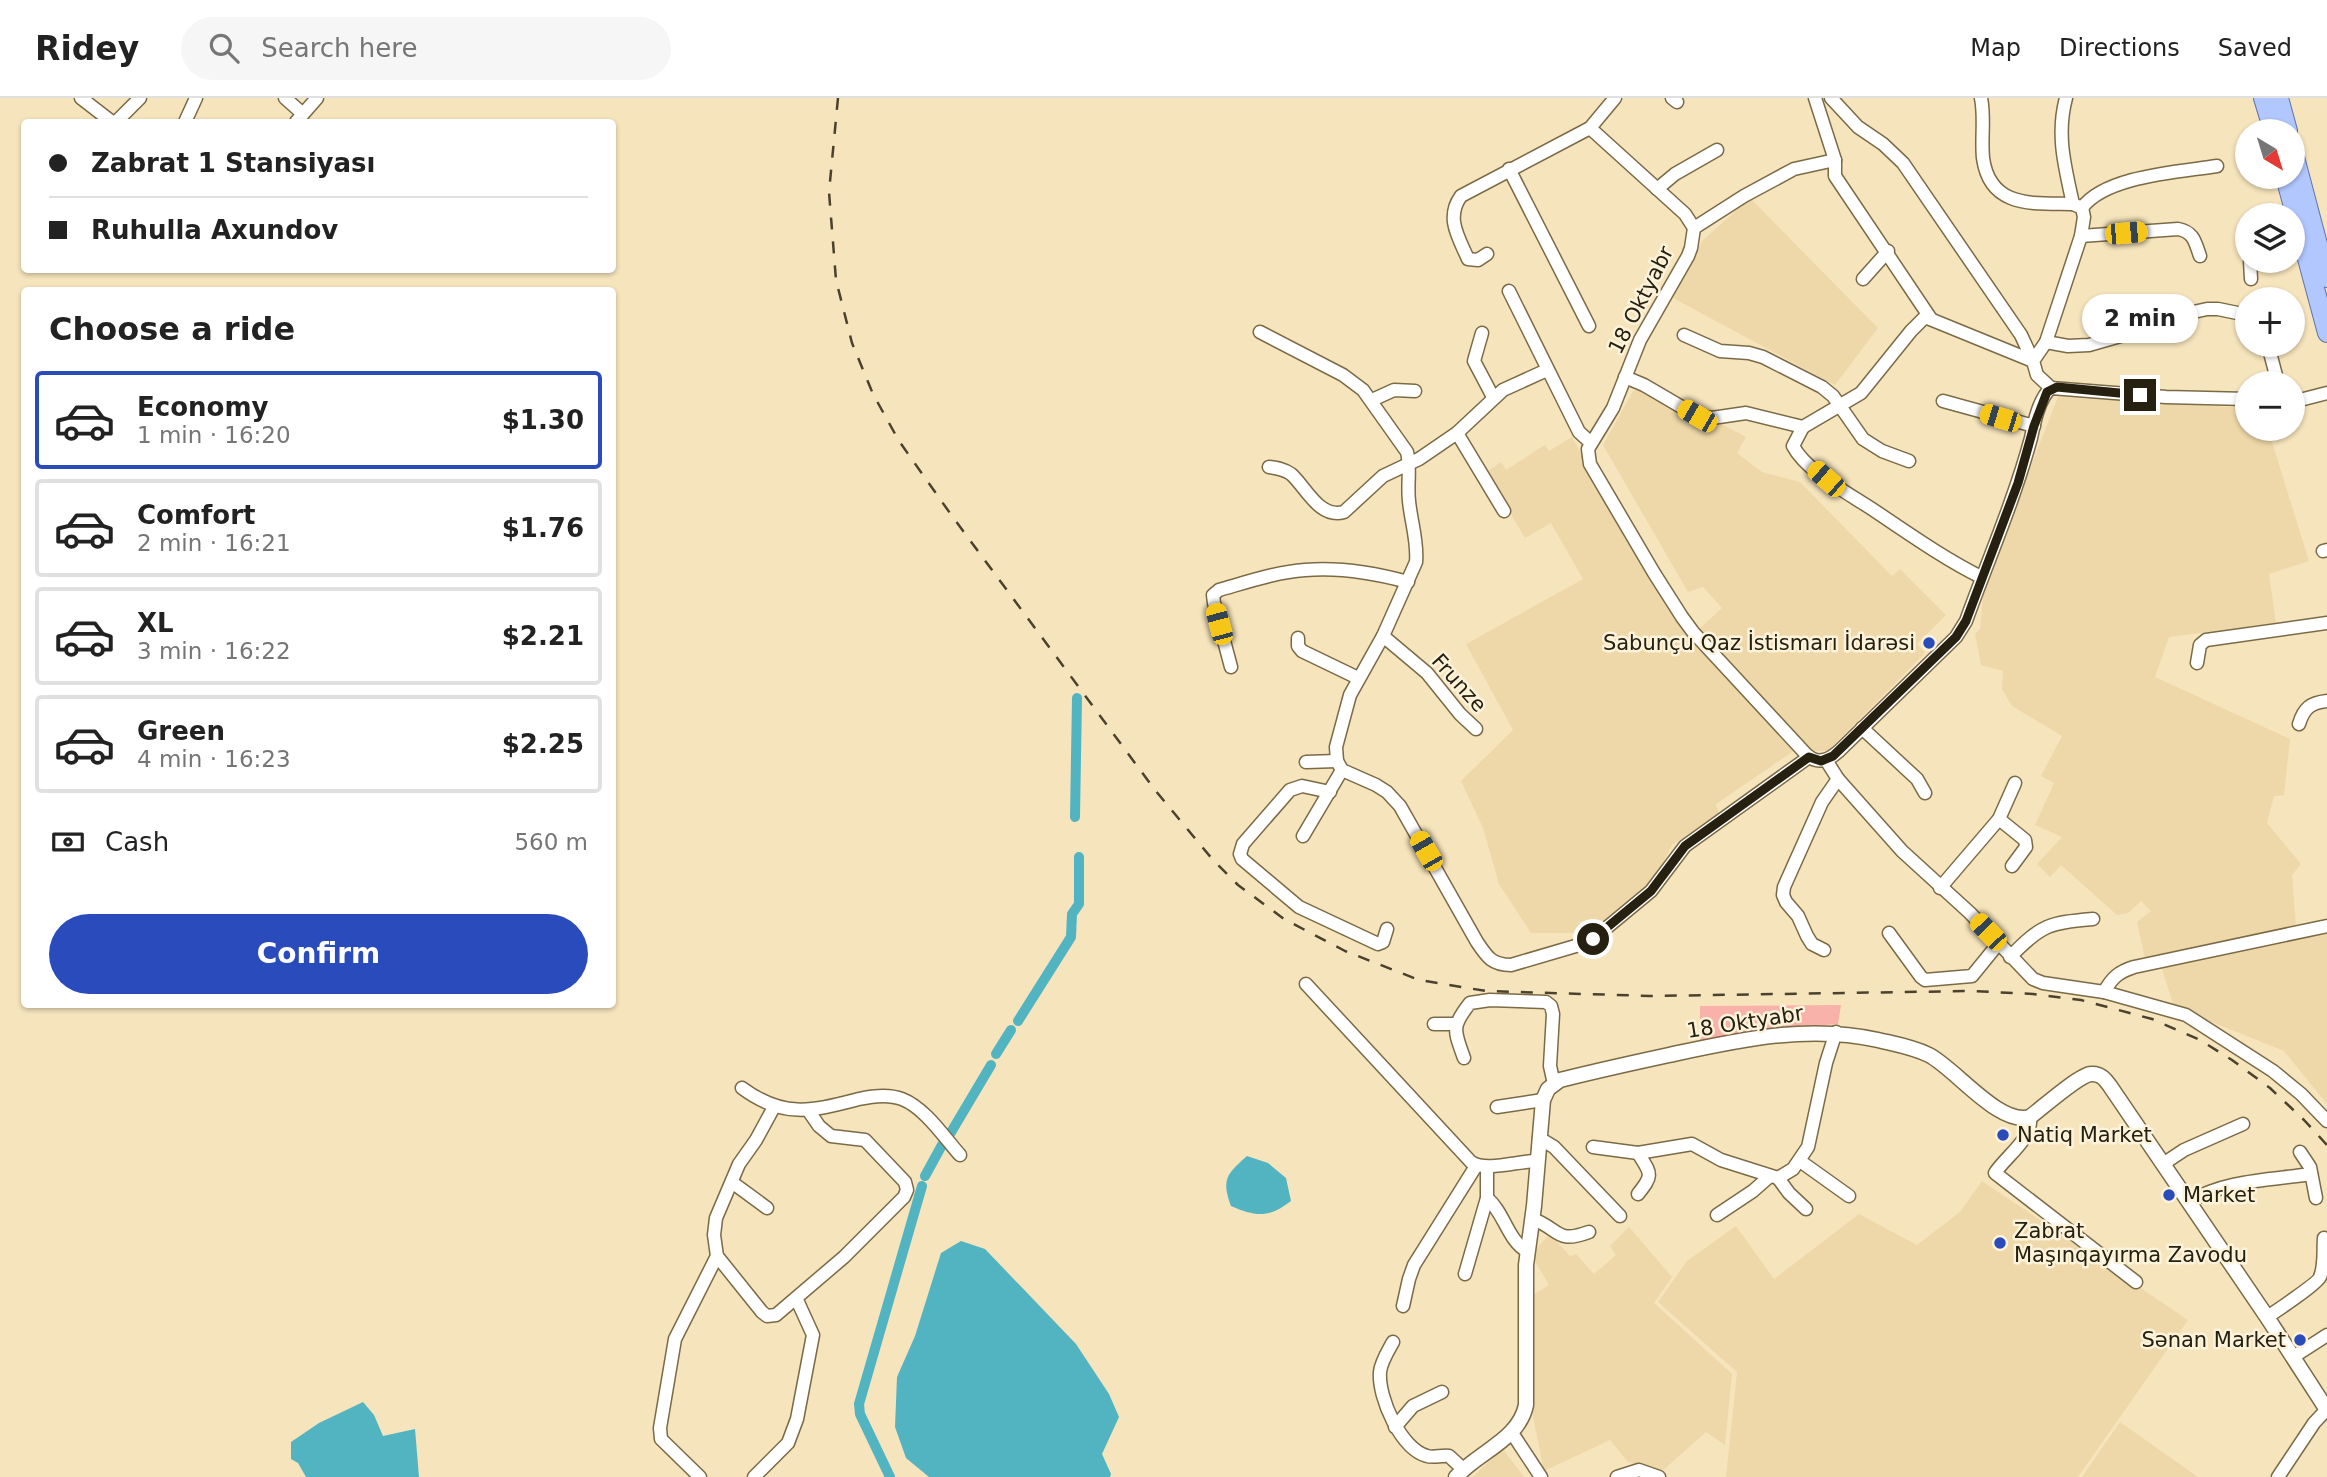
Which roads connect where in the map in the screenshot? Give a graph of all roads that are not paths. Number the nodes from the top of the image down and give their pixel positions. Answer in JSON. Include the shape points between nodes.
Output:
{"nodes":[{"id":1,"x":81,"y":98,"type":"edge"},
{"id":2,"x":140,"y":98,"type":"edge"},
{"id":3,"x":285,"y":98,"type":"edge"},
{"id":4,"x":317,"y":98,"type":"edge"},
{"id":5,"x":1615,"y":98,"type":"edge"},
{"id":6,"x":1815,"y":98,"type":"edge"},
{"id":7,"x":1831,"y":98,"type":"edge"},
{"id":8,"x":1981,"y":98,"type":"edge"},
{"id":9,"x":2066,"y":98,"type":"edge"},
{"id":10,"x":2263,"y":98,"type":"edge"},
{"id":11,"x":2279,"y":98,"type":"edge"},
{"id":12,"x":192,"y":100,"type":"edge"},
{"id":13,"x":299,"y":118,"type":"edge"},
{"id":14,"x":110,"y":119,"type":"edge"},
{"id":15,"x":117,"y":119,"type":"edge"},
{"id":16,"x":186,"y":119,"type":"edge"},
{"id":17,"x":2269,"y":119,"type":"edge"},
{"id":18,"x":2285,"y":119,"type":"edge"},
{"id":19,"x":1590,"y":128,"type":"junction"},
{"id":20,"x":1717,"y":150,"type":"dead end"},
{"id":21,"x":1835,"y":160,"type":"junction"},
{"id":22,"x":2217,"y":166,"type":"dead end"},
{"id":23,"x":1509,"y":169,"type":"junction"},
{"id":24,"x":1657,"y":189,"type":"junction"},
{"id":25,"x":2303,"y":189,"type":"edge"},
{"id":26,"x":2077,"y":206,"type":"junction"},
{"id":27,"x":1694,"y":228,"type":"junction"},
{"id":28,"x":2081,"y":236,"type":"junction"},
{"id":29,"x":1888,"y":251,"type":"junction"},
{"id":30,"x":1487,"y":254,"type":"dead end"},
{"id":31,"x":2200,"y":256,"type":"dead end"},
{"id":32,"x":2305,"y":263,"type":"edge"},
{"id":33,"x":2251,"y":273,"type":"edge"},
{"id":34,"x":2327,"y":278,"type":"edge"},
{"id":35,"x":1863,"y":279,"type":"dead end"},
{"id":36,"x":2251,"y":279,"type":"dead end"},
{"id":37,"x":1509,"y":291,"type":"dead end"},
{"id":38,"x":2235,"y":313,"type":"edge"},
{"id":39,"x":1931,"y":319,"type":"junction"},
{"id":40,"x":1590,"y":326,"type":"dead end"},
{"id":41,"x":1260,"y":332,"type":"dead end"},
{"id":42,"x":1482,"y":333,"type":"dead end"},
{"id":43,"x":2327,"y":333,"type":"edge"},
{"id":44,"x":1684,"y":335,"type":"dead end"},
{"id":45,"x":2046,"y":342,"type":"junction"},
{"id":46,"x":2033,"y":361,"type":"junction"},
{"id":47,"x":1547,"y":370,"type":"junction"},
{"id":48,"x":1625,"y":377,"type":"junction"},
{"id":49,"x":2051,"y":388,"type":"junction"},
{"id":50,"x":1415,"y":391,"type":"dead end"},
{"id":51,"x":2327,"y":393,"type":"edge"},
{"id":52,"x":1493,"y":397,"type":"junction"},
{"id":53,"x":2235,"y":399,"type":"edge"},
{"id":54,"x":2305,"y":399,"type":"edge"},
{"id":55,"x":1372,"y":400,"type":"junction"},
{"id":56,"x":1943,"y":401,"type":"dead end"},
{"id":57,"x":1840,"y":405,"type":"junction"},
{"id":58,"x":2034,"y":426,"type":"junction"},
{"id":59,"x":1803,"y":427,"type":"junction"},
{"id":60,"x":1457,"y":433,"type":"junction"},
{"id":61,"x":1591,"y":443,"type":"junction"},
{"id":62,"x":1909,"y":461,"type":"dead end"},
{"id":63,"x":1410,"y":464,"type":"junction"},
{"id":64,"x":1269,"y":467,"type":"dead end"},
{"id":65,"x":1504,"y":511,"type":"dead end"},
{"id":66,"x":1981,"y":577,"type":"junction"},
{"id":67,"x":1408,"y":582,"type":"junction"},
{"id":68,"x":2327,"y":623,"type":"edge"},
{"id":69,"x":1382,"y":636,"type":"junction"},
{"id":70,"x":1298,"y":638,"type":"dead end"},
{"id":71,"x":2197,"y":663,"type":"dead end"},
{"id":72,"x":1231,"y":667,"type":"dead end"},
{"id":73,"x":1358,"y":678,"type":"junction"},
{"id":74,"x":2327,"y":701,"type":"edge"},
{"id":75,"x":2299,"y":724,"type":"dead end"},
{"id":76,"x":1862,"y":728,"type":"junction"},
{"id":77,"x":1476,"y":729,"type":"dead end"},
{"id":78,"x":1809,"y":757,"type":"junction"},
{"id":79,"x":1826,"y":760,"type":"junction"},
{"id":80,"x":1306,"y":762,"type":"dead end"},
{"id":81,"x":1339,"y":765,"type":"junction"},
{"id":82,"x":1838,"y":779,"type":"junction"},
{"id":83,"x":2015,"y":782,"type":"dead end"},
{"id":84,"x":1330,"y":792,"type":"junction"},
{"id":85,"x":1925,"y":793,"type":"dead end"},
{"id":86,"x":1998,"y":819,"type":"junction"},
{"id":87,"x":1303,"y":836,"type":"dead end"},
{"id":88,"x":2012,"y":866,"type":"dead end"},
{"id":89,"x":1940,"y":888,"type":"junction"},
{"id":90,"x":2094,"y":919,"type":"dead end"},
{"id":91,"x":2327,"y":926,"type":"edge"},
{"id":92,"x":1387,"y":929,"type":"dead end"},
{"id":93,"x":1889,"y":933,"type":"dead end"},
{"id":94,"x":1998,"y":944,"type":"junction"},
{"id":95,"x":1824,"y":950,"type":"dead end"},
{"id":96,"x":2010,"y":957,"type":"junction"},
{"id":97,"x":1306,"y":985,"type":"dead end"},
{"id":98,"x":2104,"y":992,"type":"junction"},
{"id":99,"x":1434,"y":1024,"type":"dead end"},
{"id":100,"x":1454,"y":1024,"type":"junction"},
{"id":101,"x":1836,"y":1032,"type":"junction"},
{"id":102,"x":1464,"y":1058,"type":"dead end"},
{"id":103,"x":1554,"y":1084,"type":"junction"},
{"id":104,"x":742,"y":1088,"type":"dead end"},
{"id":105,"x":1543,"y":1100,"type":"junction"},
{"id":106,"x":774,"y":1107,"type":"junction"},
{"id":107,"x":1497,"y":1107,"type":"dead end"},
{"id":108,"x":808,"y":1110,"type":"junction"},
{"id":109,"x":2030,"y":1117,"type":"junction"},
{"id":110,"x":2327,"y":1121,"type":"edge"},
{"id":111,"x":2243,"y":1124,"type":"dead end"},
{"id":112,"x":1539,"y":1138,"type":"junction"},
{"id":113,"x":1593,"y":1147,"type":"dead end"},
{"id":114,"x":2301,"y":1152,"type":"dead end"},
{"id":115,"x":1638,"y":1153,"type":"junction"},
{"id":116,"x":960,"y":1155,"type":"dead end"},
{"id":117,"x":1537,"y":1161,"type":"junction"},
{"id":118,"x":1800,"y":1161,"type":"junction"},
{"id":119,"x":2163,"y":1164,"type":"junction"},
{"id":120,"x":1482,"y":1167,"type":"junction"},
{"id":121,"x":2311,"y":1174,"type":"junction"},
{"id":122,"x":1774,"y":1177,"type":"junction"},
{"id":123,"x":733,"y":1183,"type":"junction"},
{"id":124,"x":1638,"y":1194,"type":"dead end"},
{"id":125,"x":1849,"y":1196,"type":"dead end"},
{"id":126,"x":1487,"y":1198,"type":"junction"},
{"id":127,"x":2316,"y":1198,"type":"dead end"},
{"id":128,"x":2189,"y":1202,"type":"junction"},
{"id":129,"x":767,"y":1208,"type":"dead end"},
{"id":130,"x":1806,"y":1209,"type":"dead end"},
{"id":131,"x":1717,"y":1215,"type":"dead end"},
{"id":132,"x":1620,"y":1216,"type":"dead end"},
{"id":133,"x":1533,"y":1219,"type":"junction"},
{"id":134,"x":1589,"y":1231,"type":"dead end"},
{"id":135,"x":2324,"y":1238,"type":"dead end"},
{"id":136,"x":1527,"y":1251,"type":"junction"},
{"id":137,"x":717,"y":1256,"type":"junction"},
{"id":138,"x":1465,"y":1274,"type":"dead end"},
{"id":139,"x":2136,"y":1282,"type":"dead end"},
{"id":140,"x":797,"y":1300,"type":"junction"},
{"id":141,"x":1404,"y":1306,"type":"dead end"},
{"id":142,"x":2267,"y":1317,"type":"junction"},
{"id":143,"x":2327,"y":1335,"type":"edge"},
{"id":144,"x":1393,"y":1342,"type":"dead end"},
{"id":145,"x":2293,"y":1357,"type":"junction"},
{"id":146,"x":1442,"y":1392,"type":"dead end"},
{"id":147,"x":2327,"y":1410,"type":"edge"},
{"id":148,"x":1395,"y":1427,"type":"junction"},
{"id":149,"x":1511,"y":1433,"type":"junction"},
{"id":150,"x":1460,"y":1473,"type":"edge"},
{"id":151,"x":700,"y":1477,"type":"edge"},
{"id":152,"x":754,"y":1477,"type":"edge"},
{"id":153,"x":1541,"y":1477,"type":"edge"},
{"id":154,"x":1617,"y":1477,"type":"edge"},
{"id":155,"x":1659,"y":1477,"type":"edge"},
{"id":156,"x":2278,"y":1477,"type":"edge"}],
"edges":[{"from":1,"to":14,"type":"street"},
{"from":2,"to":15,"type":"street"},
{"from":3,"to":13,"type":"street"},
{"from":4,"to":13,"type":"street"},
{"from":5,"to":19,"type":"street"},
{"from":6,"to":21,"type":"street"},
{"from":7,"to":46,"type":"street","via":[[1903,163],[2021,335]]},
{"from":8,"to":26,"type":"street","via":[[1983,156],[1995,189],[2020,202]]},
{"from":9,"to":26,"type":"street","via":[[2061,147]]},
{"from":10,"to":17,"type":"main road"},
{"from":11,"to":18,"type":"main road"},
{"from":12,"to":16,"type":"street"},
{"from":19,"to":23,"type":"street"},
{"from":19,"to":24,"type":"street","name":"18 Oktyabr"},
{"from":20,"to":24,"type":"street"},
{"from":21,"to":27,"type":"street","via":[[1794,169]]},
{"from":21,"to":29,"type":"street","via":[[1835,176]]},
{"from":22,"to":26,"type":"street","via":[[2137,179]]},
{"from":23,"to":30,"type":"street","via":[[1468,190],[1453,212],[1468,259],[1478,260]]},
{"from":23,"to":40,"type":"street"},
{"from":24,"to":27,"type":"street","name":"18 Oktyabr"},
{"from":25,"to":34,"type":"main road"},
{"from":26,"to":28,"type":"street","via":[[2084,217]]},
{"from":27,"to":48,"type":"street","name":"18 Oktyabr","via":[[1691,248]]},
{"from":28,"to":31,"type":"street","via":[[2187,230]]},
{"from":28,"to":45,"type":"street"},
{"from":29,"to":35,"type":"street"},
{"from":29,"to":39,"type":"street"},
{"from":32,"to":43,"type":"main road"},
{"from":33,"to":36,"type":"street"},
{"from":37,"to":47,"type":"street"},
{"from":38,"to":45,"type":"street","via":[[2207,309],[2089,345]]},
{"from":39,"to":46,"type":"street"},
{"from":39,"to":57,"type":"street","via":[[1920,321],[1869,385]]},
{"from":41,"to":55,"type":"street","via":[[1343,375]]},
{"from":42,"to":52,"type":"street","via":[[1474,361]]},
{"from":44,"to":57,"type":"street","via":[[1720,351],[1749,353],[1778,363],[1822,387]]},
{"from":45,"to":46,"type":"street"},
{"from":46,"to":49,"type":"street","via":[[2036,375]]},
{"from":47,"to":52,"type":"street"},
{"from":47,"to":61,"type":"street","via":[[1579,432]]},
{"from":48,"to":59,"type":"street","via":[[1705,418],[1746,413]]},
{"from":48,"to":61,"type":"street","name":"18 Oktyabr","via":[[1613,408]]},
{"from":49,"to":53,"type":"street"},
{"from":49,"to":58,"type":"street"},
{"from":50,"to":55,"type":"street","via":[[1386,391]]},
{"from":51,"to":54,"type":"street"},
{"from":52,"to":60,"type":"street"},
{"from":55,"to":63,"type":"street","via":[[1402,442]]},
{"from":56,"to":58,"type":"street"},
{"from":57,"to":59,"type":"street"},
{"from":57,"to":62,"type":"street","via":[[1863,439],[1882,452]]},
{"from":58,"to":66,"type":"street","via":[[2018,483]]},
{"from":59,"to":66,"type":"street","via":[[1793,446],[1826,479],[1947,560]]},
{"from":60,"to":63,"type":"street"},
{"from":60,"to":65,"type":"street"},
{"from":61,"to":78,"type":"street","via":[[1590,464],[1682,617]]},
{"from":63,"to":64,"type":"street","via":[[1382,476],[1340,514],[1317,504],[1290,473]]},
{"from":63,"to":67,"type":"street","via":[[1409,498],[1417,551]]},
{"from":66,"to":76,"type":"street","via":[[1956,637]]},
{"from":67,"to":69,"type":"street"},
{"from":67,"to":72,"type":"street","via":[[1366,572],[1305,569],[1219,590],[1213,603]]},
{"from":68,"to":71,"type":"street","via":[[2206,639],[2200,645]]},
{"from":69,"to":73,"type":"street"},
{"from":69,"to":77,"type":"street","name":"Frunze","via":[[1427,673]]},
{"from":70,"to":73,"type":"street","via":[[1302,651]]},
{"from":73,"to":81,"type":"street","via":[[1336,747]]},
{"from":74,"to":75,"type":"street","via":[[2307,707]]},
{"from":76,"to":79,"type":"street"},
{"from":76,"to":85,"type":"street","via":[[1917,779]]},
{"from":78,"to":79,"type":"street"},
{"from":78,"to":81,"type":"street","via":[[1685,846],[1651,891],[1593,939],[1511,965],[1492,962],[1486,955],[1394,797]]},
{"from":79,"to":82,"type":"street"},
{"from":80,"to":81,"type":"street"},
{"from":81,"to":84,"type":"street"},
{"from":82,"to":89,"type":"street"},
{"from":82,"to":95,"type":"street","via":[[1822,802],[1783,895],[1812,944]]},
{"from":83,"to":86,"type":"street"},
{"from":84,"to":87,"type":"street"},
{"from":84,"to":92,"type":"street","via":[[1302,786],[1290,790],[1243,845],[1240,855],[1299,908],[1378,944]]},
{"from":86,"to":88,"type":"street","via":[[2025,840]]},
{"from":86,"to":89,"type":"street"},
{"from":89,"to":94,"type":"street"},
{"from":90,"to":96,"type":"street","via":[[2047,926]]},
{"from":91,"to":98,"type":"street","via":[[2134,967],[2114,976]]},
{"from":93,"to":94,"type":"street","via":[[1925,980],[1972,976]]},
{"from":94,"to":96,"type":"street"},
{"from":96,"to":98,"type":"street","via":[[2037,982]]},
{"from":97,"to":120,"type":"street","via":[[1462,1153]]},
{"from":98,"to":110,"type":"street","via":[[2164,1007],[2203,1024],[2273,1071]]},
{"from":99,"to":100,"type":"street"},
{"from":100,"to":102,"type":"street"},
{"from":100,"to":103,"type":"street","via":[[1476,1001],[1549,1004]]},
{"from":101,"to":103,"type":"street","name":"18 Oktyabr","via":[[1776,1035],[1701,1048]]},
{"from":101,"to":109,"type":"street","name":"18 Oktyabr","via":[[1930,1056],[2002,1112],[2021,1120]]},
{"from":101,"to":118,"type":"street","via":[[1808,1147]]},
{"from":103,"to":105,"type":"street"},
{"from":104,"to":106,"type":"street"},
{"from":105,"to":107,"type":"street"},
{"from":105,"to":112,"type":"street"},
{"from":106,"to":108,"type":"street"},
{"from":106,"to":123,"type":"street","via":[[739,1164]]},
{"from":108,"to":116,"type":"street","via":[[870,1097],[903,1099]]},
{"from":108,"to":140,"type":"street","via":[[831,1136],[865,1140],[907,1189],[874,1228]]},
{"from":109,"to":119,"type":"street","via":[[2081,1078],[2095,1074],[2105,1079]]},
{"from":109,"to":139,"type":"street","via":[[2026,1137],[1995,1173]]},
{"from":111,"to":119,"type":"street"},
{"from":112,"to":117,"type":"street"},
{"from":112,"to":132,"type":"street","via":[[1555,1147]]},
{"from":113,"to":115,"type":"street"},
{"from":114,"to":121,"type":"street"},
{"from":115,"to":122,"type":"street","via":[[1692,1144],[1721,1160]]},
{"from":115,"to":124,"type":"street","via":[[1651,1173]]},
{"from":117,"to":120,"type":"street"},
{"from":117,"to":133,"type":"street"},
{"from":118,"to":122,"type":"street"},
{"from":118,"to":125,"type":"street"},
{"from":119,"to":128,"type":"street"},
{"from":120,"to":126,"type":"street"},
{"from":120,"to":141,"type":"street","via":[[1414,1265]]},
{"from":121,"to":127,"type":"street"},
{"from":121,"to":128,"type":"street","via":[[2225,1186]]},
{"from":122,"to":130,"type":"street"},
{"from":122,"to":131,"type":"street"},
{"from":123,"to":129,"type":"street"},
{"from":123,"to":137,"type":"street","via":[[714,1226]]},
{"from":126,"to":136,"type":"street"},
{"from":126,"to":138,"type":"street"},
{"from":128,"to":142,"type":"street"},
{"from":133,"to":134,"type":"street","via":[[1561,1236],[1572,1238]]},
{"from":133,"to":136,"type":"street"},
{"from":135,"to":142,"type":"street","via":[[2320,1279]]},
{"from":136,"to":149,"type":"street","via":[[1526,1405]]},
{"from":137,"to":140,"type":"street","via":[[767,1316]]},
{"from":137,"to":151,"type":"street","via":[[675,1339],[660,1428],[661,1439]]},
{"from":140,"to":152,"type":"street","via":[[814,1335],[797,1419],[788,1443]]},
{"from":142,"to":145,"type":"street"},
{"from":143,"to":145,"type":"street"},
{"from":144,"to":148,"type":"street","via":[[1380,1377]]},
{"from":145,"to":147,"type":"street"},
{"from":146,"to":148,"type":"street","via":[[1413,1406]]},
{"from":147,"to":156,"type":"street"},
{"from":148,"to":150,"type":"street","via":[[1424,1455],[1449,1456]]},
{"from":149,"to":150,"type":"street"},
{"from":149,"to":153,"type":"street"},
{"from":154,"to":155,"type":"street","via":[[1639,1470]]}]}
